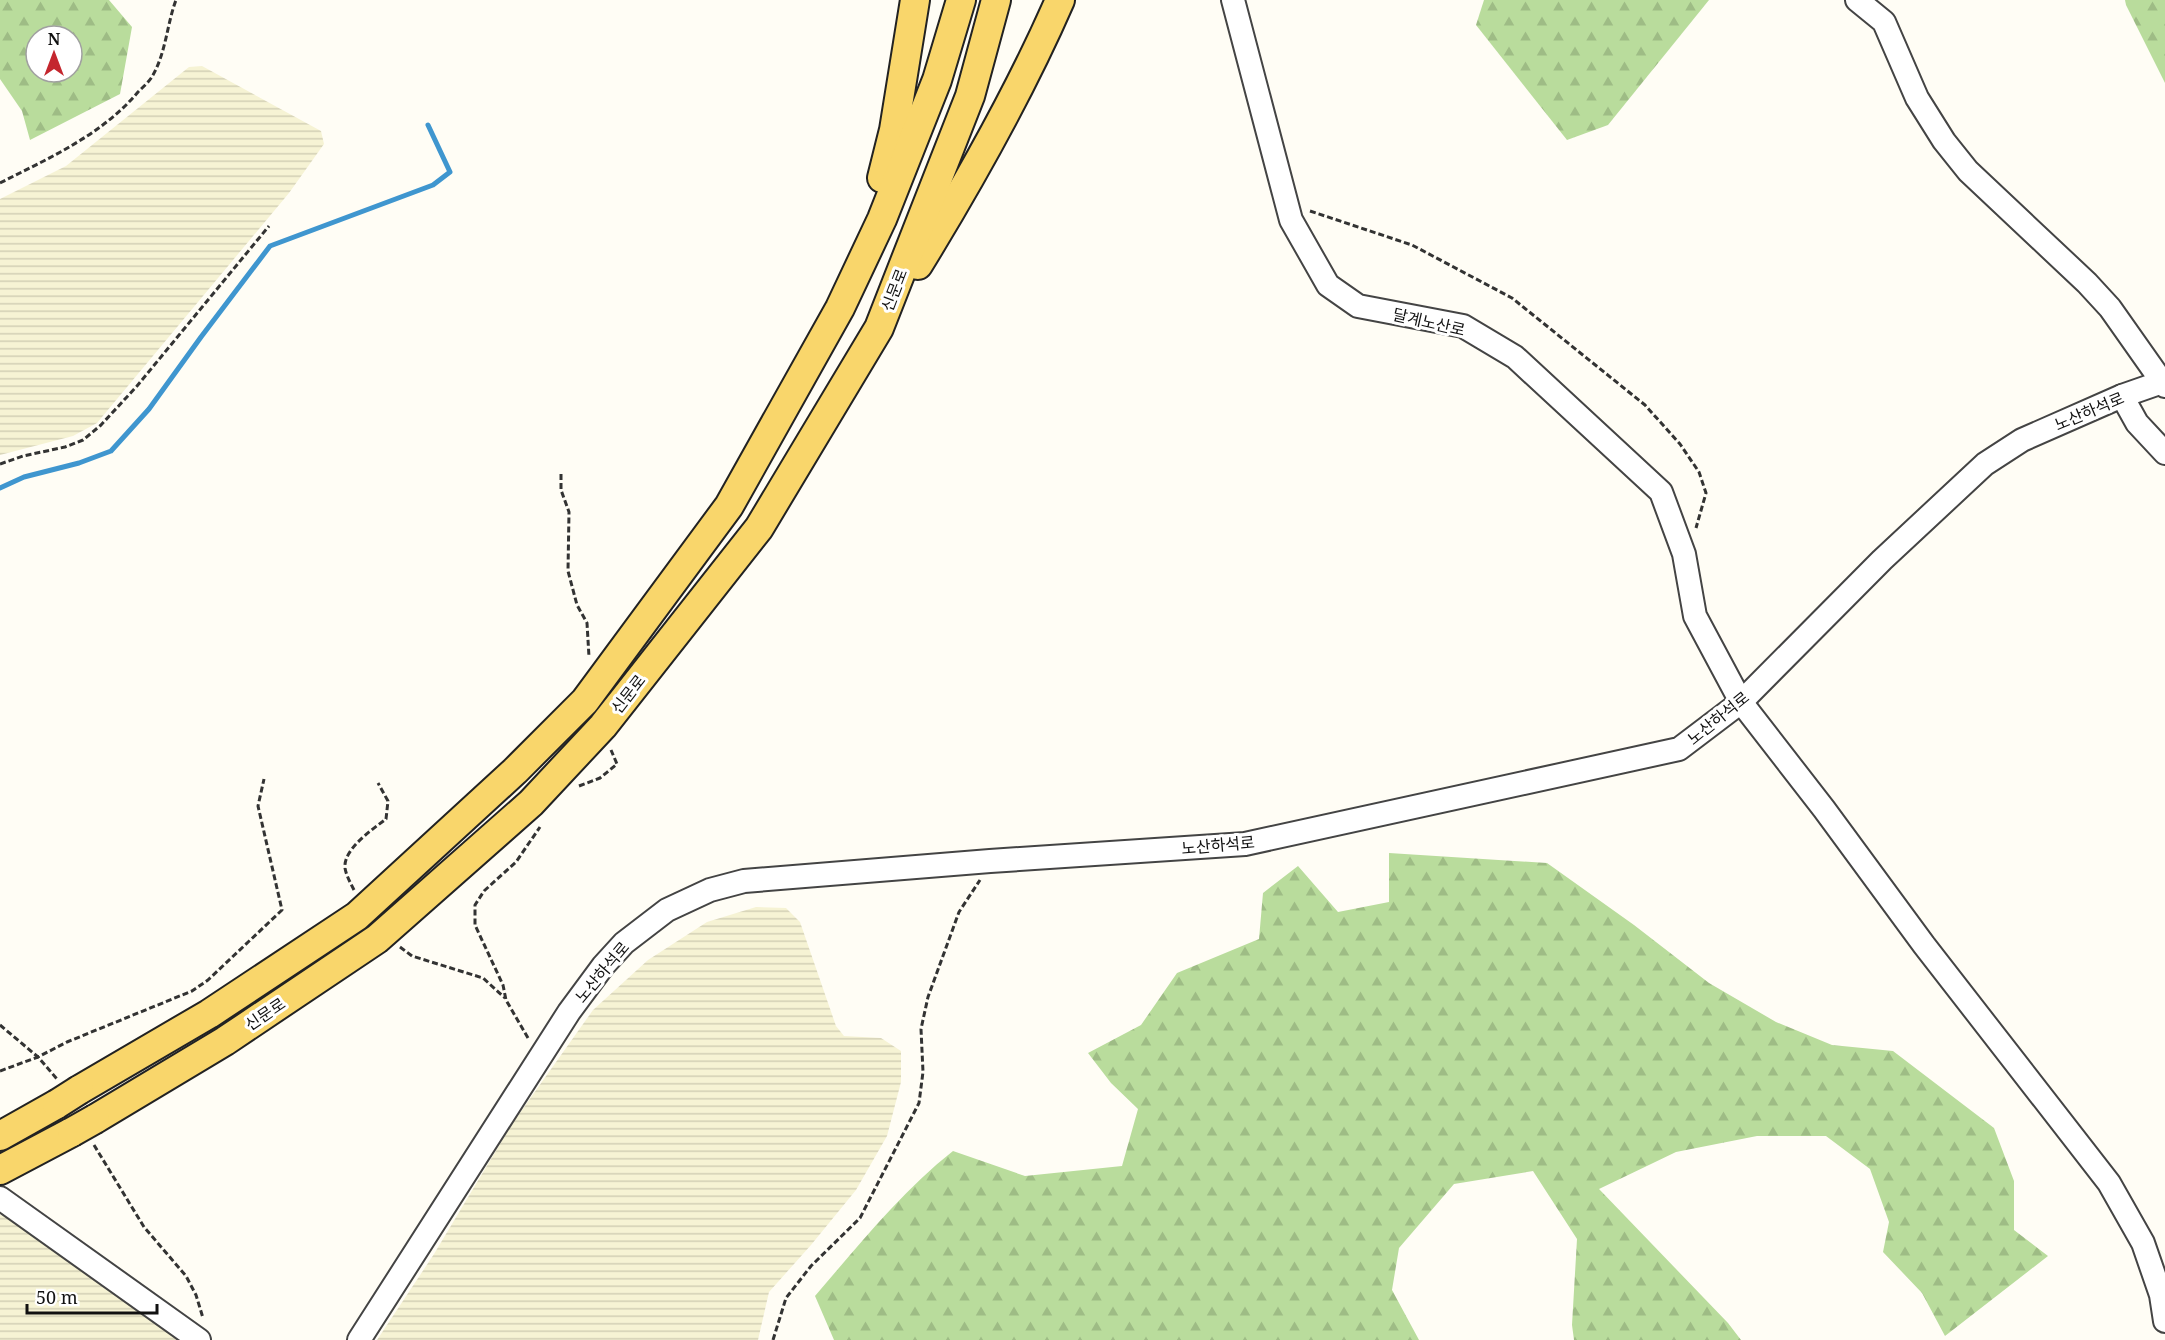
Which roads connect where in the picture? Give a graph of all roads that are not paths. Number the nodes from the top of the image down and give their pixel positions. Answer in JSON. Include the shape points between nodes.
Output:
{"nodes":[{"id":1,"x":915,"y":0,"type":"edge"},
{"id":2,"x":961,"y":0,"type":"edge"},
{"id":3,"x":996,"y":0,"type":"edge"},
{"id":4,"x":1060,"y":0,"type":"edge"},
{"id":5,"x":1233,"y":0,"type":"edge"},
{"id":6,"x":1857,"y":0,"type":"edge"},
{"id":7,"x":856,"y":271,"type":"junction"},
{"id":8,"x":879,"y":328,"type":"junction"},
{"id":9,"x":2164,"y":383,"type":"edge"},
{"id":10,"x":2122,"y":396,"type":"junction"},
{"id":11,"x":2165,"y":453,"type":"edge"},
{"id":12,"x":1741,"y":702,"type":"junction"},
{"id":13,"x":0,"y":1136,"type":"edge"},
{"id":14,"x":0,"y":1170,"type":"edge"},
{"id":15,"x":0,"y":1198,"type":"edge"},
{"id":16,"x":2165,"y":1321,"type":"edge"},
{"id":17,"x":202,"y":1330,"type":"edge"},
{"id":18,"x":359,"y":1340,"type":"edge"}],
"edges":[{"from":1,"to":7,"type":"main road","via":[[894,130]]},
{"from":2,"to":7,"type":"main road","name":"신문로","via":[[932,91],[882,219]]},
{"from":3,"to":8,"type":"main road","name":"신문로","via":[[970,96]]},
{"from":4,"to":8,"type":"main road","via":[[1037,53],[946,220]]},
{"from":5,"to":12,"type":"street","name":"달계노산로","via":[[1291,220],[1328,285],[1358,306],[1463,326],[1515,357],[1661,492],[1684,554],[1695,616]]},
{"from":6,"to":9,"type":"street","via":[[1884,22],[1917,98],[1968,171],[2087,283]]},
{"from":7,"to":13,"type":"main road","name":"신문로","via":[[840,308],[729,506],[585,701],[357,916],[209,1014],[65,1091]]},
{"from":8,"to":14,"type":"main road","name":"신문로","via":[[759,528],[603,726],[531,804],[377,939],[86,1131]]},
{"from":9,"to":10,"type":"street","name":"노산하석로"},
{"from":10,"to":11,"type":"street","via":[[2137,423]]},
{"from":10,"to":12,"type":"street","name":"노산하석로","via":[[2022,440],[1985,464],[1882,560]]},
{"from":12,"to":16,"type":"street","name":"달계노산로","via":[[2109,1183],[2143,1243],[2161,1295]]},
{"from":12,"to":18,"type":"street","name":"노산하석로","via":[[1679,749],[1245,844],[744,881],[710,890],[667,910],[624,943],[569,1012]]},
{"from":15,"to":17,"type":"street"}]}
